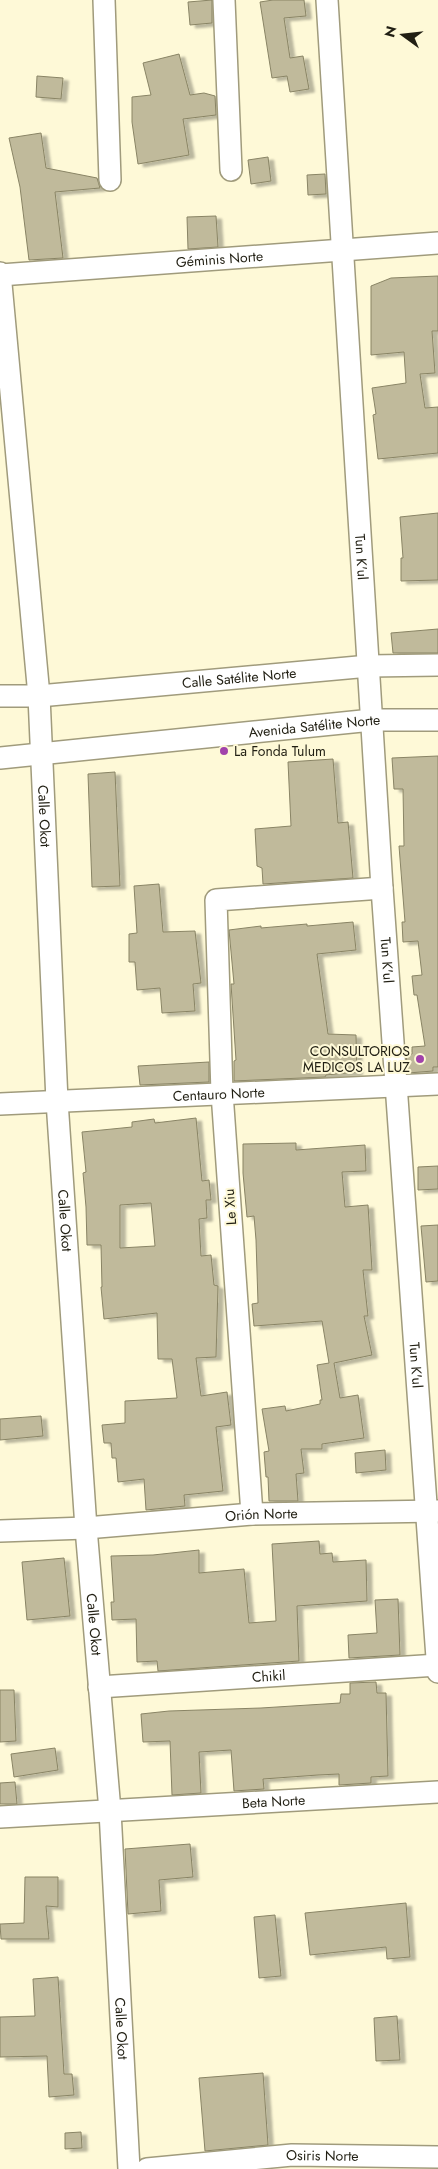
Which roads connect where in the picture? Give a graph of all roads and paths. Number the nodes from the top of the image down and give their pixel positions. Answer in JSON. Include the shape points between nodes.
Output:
{"nodes":[{"id":1,"x":104,"y":0,"type":"edge"},
{"id":2,"x":224,"y":0,"type":"edge"},
{"id":3,"x":327,"y":0,"type":"edge"},
{"id":4,"x":231,"y":170,"type":"dead end"},
{"id":5,"x":110,"y":180,"type":"dead end"},
{"id":6,"x":438,"y":243,"type":"edge"},
{"id":7,"x":342,"y":250,"type":"junction"},
{"id":8,"x":0,"y":275,"type":"edge"},
{"id":9,"x":438,"y":665,"type":"edge"},
{"id":10,"x":369,"y":666,"type":"junction"},
{"id":11,"x":0,"y":696,"type":"edge"},
{"id":12,"x":40,"y":696,"type":"junction"},
{"id":13,"x":372,"y":720,"type":"junction"},
{"id":14,"x":438,"y":720,"type":"edge"},
{"id":15,"x":42,"y":753,"type":"junction"},
{"id":16,"x":0,"y":758,"type":"edge"},
{"id":17,"x":382,"y":888,"type":"junction"},
{"id":18,"x":438,"y":1084,"type":"edge"},
{"id":19,"x":395,"y":1087,"type":"junction"},
{"id":20,"x":222,"y":1093,"type":"junction"},
{"id":21,"x":58,"y":1101,"type":"junction"},
{"id":22,"x":0,"y":1104,"type":"edge"},
{"id":23,"x":433,"y":1511,"type":"edge"},
{"id":24,"x":252,"y":1514,"type":"junction"},
{"id":25,"x":86,"y":1528,"type":"junction"},
{"id":26,"x":0,"y":1531,"type":"edge"},
{"id":27,"x":438,"y":1665,"type":"edge"},
{"id":28,"x":438,"y":1672,"type":"edge"},
{"id":29,"x":99,"y":1688,"type":"junction"},
{"id":30,"x":438,"y":1792,"type":"edge"},
{"id":31,"x":110,"y":1810,"type":"junction"},
{"id":32,"x":0,"y":1817,"type":"edge"},
{"id":33,"x":438,"y":2157,"type":"edge"},
{"id":34,"x":292,"y":2162,"type":"edge"},
{"id":35,"x":129,"y":2169,"type":"edge"},
{"id":36,"x":147,"y":2169,"type":"edge"}],
"edges":[{"from":1,"to":5,"type":"street"},
{"from":2,"to":4,"type":"street"},
{"from":3,"to":7,"type":"street","name":"Tun K'ul"},
{"from":6,"to":7,"type":"street","name":"Géminis Norte"},
{"from":7,"to":8,"type":"street","name":"Géminis Norte"},
{"from":7,"to":10,"type":"street","name":"Tun K'ul"},
{"from":8,"to":12,"type":"street","name":"Calle Okot"},
{"from":9,"to":10,"type":"street","name":"Calle Satélite Norte"},
{"from":10,"to":12,"type":"street","name":"Calle Satélite Norte"},
{"from":10,"to":13,"type":"street","name":"Tun K'ul"},
{"from":11,"to":12,"type":"street","name":"Calle Satélite Norte"},
{"from":12,"to":15,"type":"street","name":"Calle Okot"},
{"from":13,"to":14,"type":"street","name":"Avenida Satélite Norte"},
{"from":13,"to":15,"type":"street","name":"Avenida Satélite Norte"},
{"from":13,"to":17,"type":"street","name":"Tun K'ul"},
{"from":15,"to":16,"type":"street","name":"Avenida Satélite Norte"},
{"from":15,"to":21,"type":"street","name":"Calle Okot"},
{"from":17,"to":19,"type":"street","name":"Tun K'ul"},
{"from":17,"to":20,"type":"street","name":"Le Xiu","via":[[216,900]]},
{"from":18,"to":19,"type":"street","name":"Centauro Norte"},
{"from":19,"to":20,"type":"street","name":"Centauro Norte"},
{"from":19,"to":23,"type":"street","name":"Tun K'ul"},
{"from":20,"to":21,"type":"street","name":"Centauro Norte"},
{"from":20,"to":24,"type":"street","name":"Le Xiu"},
{"from":21,"to":22,"type":"street","name":"Centauro Norte"},
{"from":21,"to":25,"type":"street","name":"Calle Okot"},
{"from":23,"to":24,"type":"street","name":"Orión Norte"},
{"from":23,"to":27,"type":"street","name":"Tun K'ul"},
{"from":24,"to":25,"type":"street","name":"Orión Norte"},
{"from":25,"to":26,"type":"street","name":"Orión Norte"},
{"from":25,"to":29,"type":"street","name":"Calle Okot"},
{"from":27,"to":28,"type":"street","name":"Tun K'ul"},
{"from":27,"to":29,"type":"street","name":"Chikil"},
{"from":29,"to":31,"type":"street","name":"Calle Okot"},
{"from":30,"to":31,"type":"street","name":"Beta Norte"},
{"from":31,"to":32,"type":"street","name":"Beta Norte"},
{"from":31,"to":35,"type":"street","name":"Calle Okot"},
{"from":33,"to":34,"type":"street","name":"Osiris Norte"},
{"from":34,"to":36,"type":"street","name":"Osiris Norte"}]}
